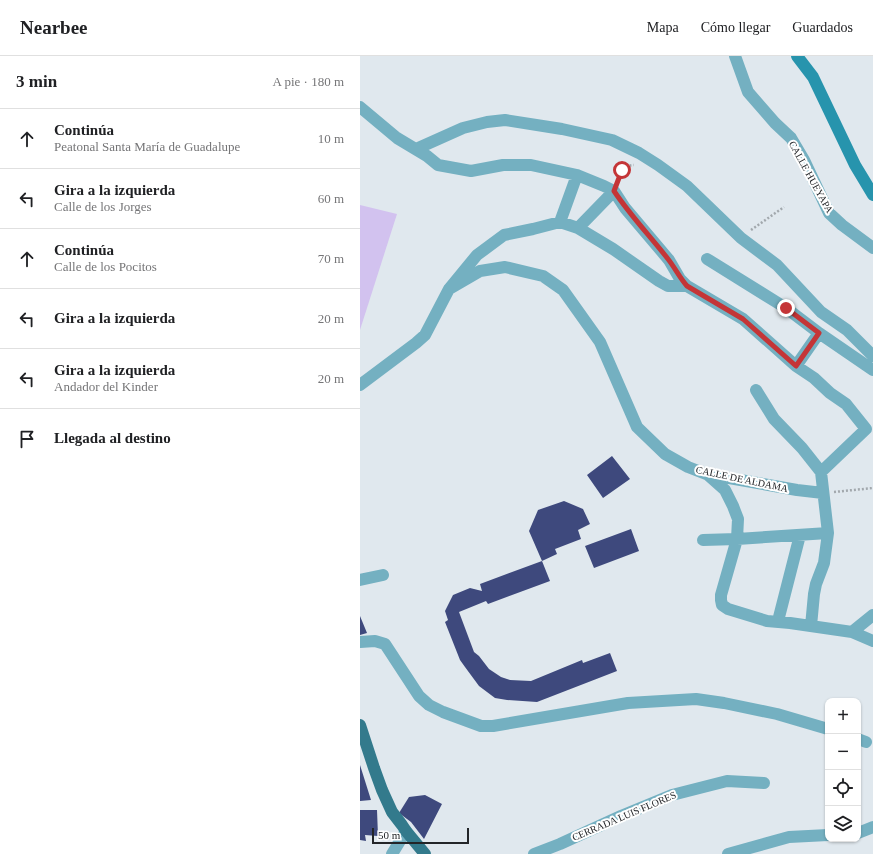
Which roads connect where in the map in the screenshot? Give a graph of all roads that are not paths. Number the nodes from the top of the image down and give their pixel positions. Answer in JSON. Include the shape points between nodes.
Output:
{"nodes":[{"id":1,"x":735,"y":56,"type":"edge"},
{"id":2,"x":797,"y":56,"type":"edge"},
{"id":3,"x":360,"y":107,"type":"edge"},
{"id":4,"x":416,"y":149,"type":"junction"},
{"id":5,"x":577,"y":175,"type":"junction"},
{"id":6,"x":614,"y":191,"type":"junction"},
{"id":7,"x":873,"y":196,"type":"edge"},
{"id":8,"x":560,"y":222,"type":"junction"},
{"id":9,"x":578,"y":228,"type":"junction"},
{"id":10,"x":873,"y":248,"type":"edge"},
{"id":11,"x":707,"y":259,"type":"dead end"},
{"id":12,"x":687,"y":286,"type":"junction"},
{"id":13,"x":450,"y":290,"type":"junction"},
{"id":14,"x":819,"y":333,"type":"junction"},
{"id":15,"x":873,"y":356,"type":"edge"},
{"id":16,"x":796,"y":366,"type":"junction"},
{"id":17,"x":873,"y":370,"type":"edge"},
{"id":18,"x":360,"y":385,"type":"edge"},
{"id":19,"x":756,"y":390,"type":"dead end"},
{"id":20,"x":821,"y":472,"type":"junction"},
{"id":21,"x":706,"y":474,"type":"junction"},
{"id":22,"x":823,"y":493,"type":"junction"},
{"id":23,"x":828,"y":532,"type":"junction"},
{"id":24,"x":800,"y":535,"type":"junction"},
{"id":25,"x":738,"y":539,"type":"junction"},
{"id":26,"x":703,"y":540,"type":"dead end"},
{"id":27,"x":384,"y":575,"type":"dead end"},
{"id":28,"x":360,"y":580,"type":"edge"},
{"id":29,"x":873,"y":615,"type":"edge"},
{"id":30,"x":778,"y":621,"type":"junction"},
{"id":31,"x":811,"y":626,"type":"junction"},
{"id":32,"x":852,"y":632,"type":"junction"},
{"id":33,"x":873,"y":641,"type":"edge"},
{"id":34,"x":360,"y":642,"type":"edge"},
{"id":35,"x":360,"y":725,"type":"edge"},
{"id":36,"x":825,"y":728,"type":"edge"},
{"id":37,"x":764,"y":783,"type":"dead end"},
{"id":38,"x":873,"y":827,"type":"edge"},
{"id":39,"x":406,"y":831,"type":"junction"},
{"id":40,"x":861,"y":832,"type":"edge"},
{"id":41,"x":825,"y":835,"type":"edge"},
{"id":42,"x":392,"y":854,"type":"edge"},
{"id":43,"x":425,"y":854,"type":"edge"},
{"id":44,"x":534,"y":854,"type":"edge"},
{"id":45,"x":728,"y":854,"type":"edge"}],
"edges":[{"from":1,"to":10,"type":"street","name":"CALLE HUEYAPA","via":[[748,92],[791,138],[829,213]]},
{"from":2,"to":7,"type":"main road","via":[[813,77],[855,165]]},
{"from":3,"to":4,"type":"street","via":[[397,138]]},
{"from":4,"to":5,"type":"street","via":[[438,165],[470,171],[503,165],[531,165]]},
{"from":4,"to":15,"type":"street","via":[[463,128],[505,120],[612,140],[639,153],[687,186],[741,238],[777,266],[821,312],[847,330]]},
{"from":5,"to":6,"type":"street"},
{"from":5,"to":8,"type":"street"},
{"from":6,"to":9,"type":"street"},
{"from":6,"to":12,"type":"street"},
{"from":8,"to":9,"type":"street"},
{"from":8,"to":13,"type":"street","via":[[504,235],[477,255]]},
{"from":9,"to":12,"type":"street","via":[[668,286]]},
{"from":11,"to":14,"type":"street","via":[[786,308]]},
{"from":12,"to":16,"type":"street","via":[[743,319]]},
{"from":13,"to":18,"type":"street","via":[[425,335]]},
{"from":13,"to":21,"type":"street","name":"CALLE DE ALDAMA","via":[[480,271],[505,267],[543,276],[563,290],[600,342],[637,427],[665,454]]},
{"from":14,"to":16,"type":"street"},
{"from":14,"to":17,"type":"street"},
{"from":16,"to":20,"type":"street","via":[[846,404],[866,429]]},
{"from":19,"to":20,"type":"street","via":[[774,419]]},
{"from":20,"to":22,"type":"street"},
{"from":21,"to":22,"type":"street","name":"CALLE DE ALDAMA"},
{"from":21,"to":25,"type":"street","via":[[725,490],[733,506],[738,519]]},
{"from":22,"to":23,"type":"street"},
{"from":23,"to":24,"type":"street"},
{"from":23,"to":31,"type":"street","via":[[824,563],[814,594]]},
{"from":24,"to":25,"type":"street"},
{"from":24,"to":30,"type":"street"},
{"from":25,"to":26,"type":"street"},
{"from":25,"to":30,"type":"street","via":[[721,595],[722,605],[767,621]]},
{"from":27,"to":28,"type":"street"},
{"from":29,"to":32,"type":"street"},
{"from":30,"to":31,"type":"street"},
{"from":31,"to":32,"type":"street"},
{"from":32,"to":33,"type":"street"},
{"from":34,"to":36,"type":"street","via":[[375,640],[385,644],[419,696],[429,705],[481,726],[628,703],[696,699],[777,714]]},
{"from":35,"to":39,"type":"main road","via":[[382,790],[392,812]]},
{"from":37,"to":44,"type":"street","name":"CERRADA LUIS FLORES","via":[[727,781],[672,795]]},
{"from":38,"to":40,"type":"street"},
{"from":39,"to":42,"type":"street"},
{"from":39,"to":43,"type":"main road"},
{"from":41,"to":45,"type":"street","via":[[789,837]]}]}
